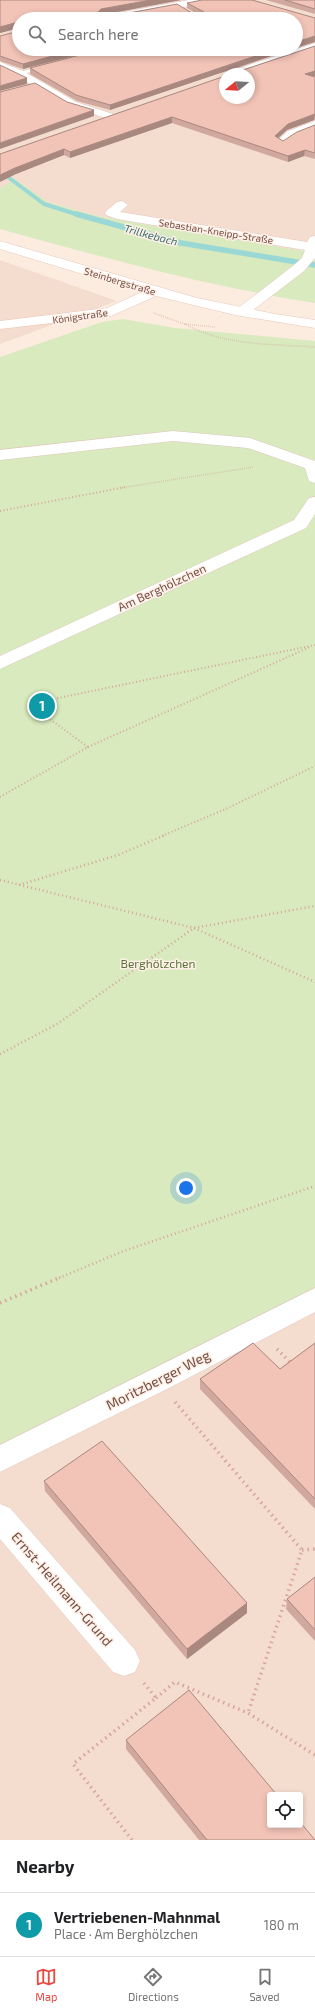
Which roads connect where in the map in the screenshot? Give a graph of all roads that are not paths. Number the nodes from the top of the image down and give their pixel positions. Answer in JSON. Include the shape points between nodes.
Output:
{"nodes":[{"id":1,"x":206,"y":0,"type":"edge"},
{"id":2,"x":151,"y":12,"type":"edge"},
{"id":3,"x":315,"y":46,"type":"edge"},
{"id":4,"x":303,"y":50,"type":"edge"},
{"id":5,"x":285,"y":56,"type":"edge"},
{"id":6,"x":55,"y":64,"type":"edge"},
{"id":7,"x":0,"y":65,"type":"edge"},
{"id":8,"x":249,"y":68,"type":"edge"},
{"id":9,"x":19,"y":73,"type":"junction"},
{"id":10,"x":39,"y":84,"type":"junction"},
{"id":11,"x":26,"y":88,"type":"edge"},
{"id":12,"x":124,"y":111,"type":"edge"},
{"id":13,"x":109,"y":116,"type":"junction"},
{"id":14,"x":96,"y":123,"type":"edge"},
{"id":15,"x":315,"y":125,"type":"edge"},
{"id":16,"x":282,"y":142,"type":"edge"},
{"id":17,"x":122,"y":205,"type":"dead end"},
{"id":18,"x":0,"y":245,"type":"edge"},
{"id":19,"x":308,"y":253,"type":"edge"},
{"id":20,"x":155,"y":291,"type":"junction"},
{"id":21,"x":242,"y":312,"type":"junction"},
{"id":22,"x":315,"y":324,"type":"edge"},
{"id":23,"x":0,"y":326,"type":"edge"},
{"id":24,"x":0,"y":455,"type":"edge"},
{"id":25,"x":315,"y":478,"type":"edge"},
{"id":26,"x":315,"y":502,"type":"edge"},
{"id":27,"x":0,"y":663,"type":"edge"},
{"id":28,"x":315,"y":1299,"type":"edge"},
{"id":29,"x":0,"y":1459,"type":"edge"},
{"id":30,"x":0,"y":1517,"type":"edge"},
{"id":31,"x":124,"y":1661,"type":"road end"}],
"edges":[{"from":1,"to":2,"type":"street","via":[[180,8]]},
{"from":3,"to":4,"type":"street"},
{"from":5,"to":8,"type":"street"},
{"from":6,"to":9,"type":"lane"},
{"from":7,"to":9,"type":"street"},
{"from":9,"to":10,"type":"street"},
{"from":10,"to":11,"type":"lane"},
{"from":10,"to":13,"type":"street","via":[[72,104]]},
{"from":12,"to":13,"type":"street"},
{"from":13,"to":14,"type":"street"},
{"from":15,"to":16,"type":"street","via":[[292,134]]},
{"from":17,"to":19,"type":"street","name":"Sebastian-Kneipp-Straße","via":[[111,212]]},
{"from":18,"to":20,"type":"street","name":"Steinbergstraße"},
{"from":19,"to":21,"type":"street"},
{"from":20,"to":21,"type":"street","name":"Steinbergstraße"},
{"from":20,"to":23,"type":"street","name":"Königstraße","via":[[111,312],[94,316]]},
{"from":21,"to":22,"type":"street","name":"Steinbergstraße"},
{"from":24,"to":25,"type":"street","via":[[173,436],[250,443],[312,465]]},
{"from":26,"to":27,"type":"street","name":"Am Berghölzchen","via":[[300,524]]},
{"from":28,"to":29,"type":"street","name":"Moritzberger Weg"},
{"from":30,"to":31,"type":"street","name":"Ernst-Heilmann-Grund"}]}
